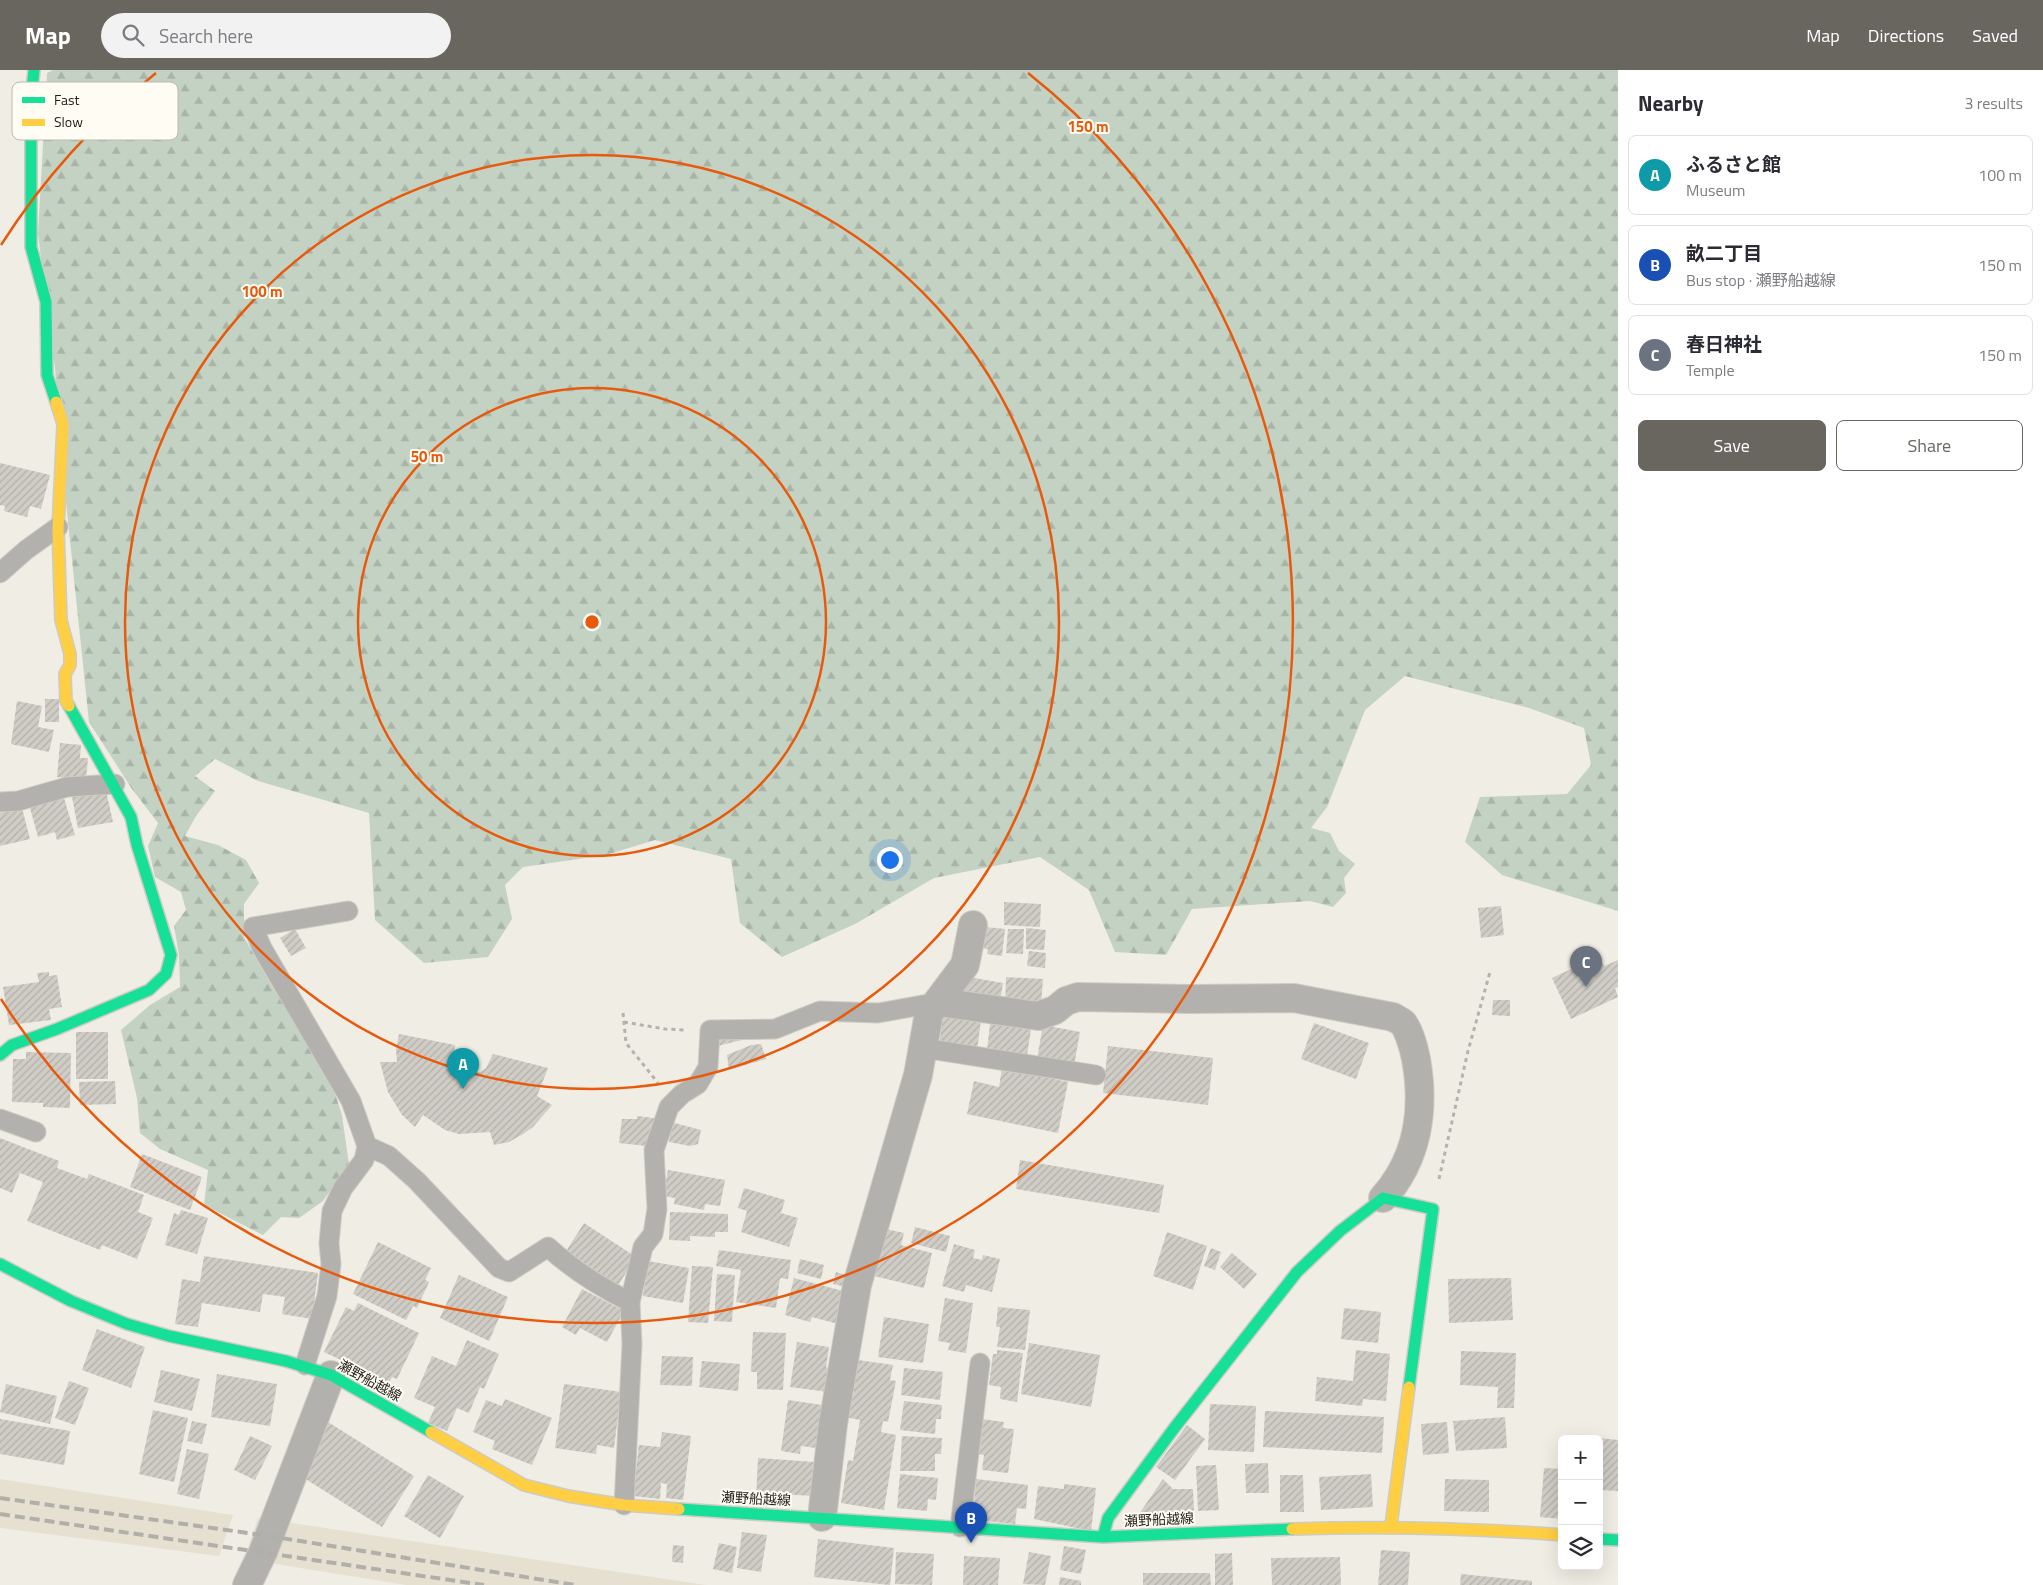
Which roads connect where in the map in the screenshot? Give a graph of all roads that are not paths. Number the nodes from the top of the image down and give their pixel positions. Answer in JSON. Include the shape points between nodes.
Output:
{"nodes":[{"id":1,"x":31,"y":140,"type":"edge"},
{"id":2,"x":58,"y":527,"type":"junction"},
{"id":3,"x":0,"y":573,"type":"edge"},
{"id":4,"x":115,"y":784,"type":"junction"},
{"id":5,"x":0,"y":802,"type":"edge"},
{"id":6,"x":348,"y":912,"type":"dead end"},
{"id":7,"x":972,"y":925,"type":"dead end"},
{"id":8,"x":939,"y":1002,"type":"junction"},
{"id":9,"x":923,"y":1048,"type":"junction"},
{"id":10,"x":0,"y":1055,"type":"edge"},
{"id":11,"x":1096,"y":1075,"type":"dead end"},
{"id":12,"x":0,"y":1119,"type":"edge"},
{"id":13,"x":36,"y":1132,"type":"dead end"},
{"id":14,"x":367,"y":1146,"type":"junction"},
{"id":15,"x":1384,"y":1198,"type":"junction"},
{"id":16,"x":0,"y":1264,"type":"edge"},
{"id":17,"x":630,"y":1302,"type":"junction"},
{"id":18,"x":980,"y":1363,"type":"dead end"},
{"id":19,"x":306,"y":1365,"type":"junction"},
{"id":20,"x":331,"y":1375,"type":"junction"},
{"id":21,"x":624,"y":1505,"type":"junction"},
{"id":22,"x":822,"y":1517,"type":"junction"},
{"id":23,"x":1391,"y":1526,"type":"junction"},
{"id":24,"x":960,"y":1527,"type":"junction"},
{"id":25,"x":1558,"y":1536,"type":"edge"},
{"id":26,"x":1103,"y":1537,"type":"junction"},
{"id":27,"x":1603,"y":1539,"type":"edge"},
{"id":28,"x":1618,"y":1540,"type":"edge"},
{"id":29,"x":247,"y":1585,"type":"edge"}],
"edges":[{"from":1,"to":2,"type":"street","via":[[31,247],[46,302],[47,374],[63,424]]},
{"from":2,"to":3,"type":"lane"},
{"from":2,"to":4,"type":"street","via":[[61,620],[70,654],[70,665],[65,674],[66,701]]},
{"from":4,"to":5,"type":"lane","via":[[67,787],[26,799]]},
{"from":4,"to":10,"type":"street","via":[[131,817],[137,846],[165,931],[171,955],[166,974],[149,990],[12,1046]]},
{"from":6,"to":14,"type":"lane","via":[[253,927],[351,1101]]},
{"from":7,"to":8,"type":"street","via":[[965,965]]},
{"from":8,"to":9,"type":"street","via":[[930,1013]]},
{"from":8,"to":15,"type":"street","via":[[1038,1016],[1078,997],[1294,998],[1393,1018],[1402,1023],[1414,1050],[1421,1087],[1420,1118],[1398,1181]]},
{"from":8,"to":17,"type":"lane","via":[[878,1013],[820,1011],[774,1029],[710,1030],[708,1067],[698,1084],[669,1107],[654,1150],[657,1209],[653,1234],[643,1247]]},
{"from":9,"to":11,"type":"lane"},
{"from":9,"to":22,"type":"street","via":[[857,1285],[832,1424]]},
{"from":12,"to":13,"type":"lane"},
{"from":14,"to":17,"type":"lane","via":[[389,1156],[410,1175],[499,1268],[509,1272],[548,1247],[594,1283]]},
{"from":14,"to":19,"type":"lane","via":[[364,1160],[343,1188],[332,1211],[327,1296]]},
{"from":15,"to":23,"type":"street","via":[[1433,1209]]},
{"from":15,"to":26,"type":"street","via":[[1340,1231],[1297,1272],[1108,1518]]},
{"from":16,"to":19,"type":"street","name":"瀬野船越線","via":[[105,1318],[185,1340]]},
{"from":17,"to":21,"type":"lane","via":[[632,1344]]},
{"from":18,"to":24,"type":"lane"},
{"from":19,"to":20,"type":"street","name":"瀬野船越線"},
{"from":20,"to":21,"type":"street","name":"瀬野船越線","via":[[524,1485]]},
{"from":20,"to":29,"type":"street","via":[[264,1552]]},
{"from":21,"to":22,"type":"street","name":"瀬野船越線"},
{"from":22,"to":24,"type":"street","name":"瀬野船越線"},
{"from":23,"to":25,"type":"street","name":"瀬野船越線","via":[[1477,1528]]},
{"from":23,"to":26,"type":"street","name":"瀬野船越線"},
{"from":24,"to":26,"type":"street","name":"瀬野船越線"},
{"from":27,"to":28,"type":"street"}]}
